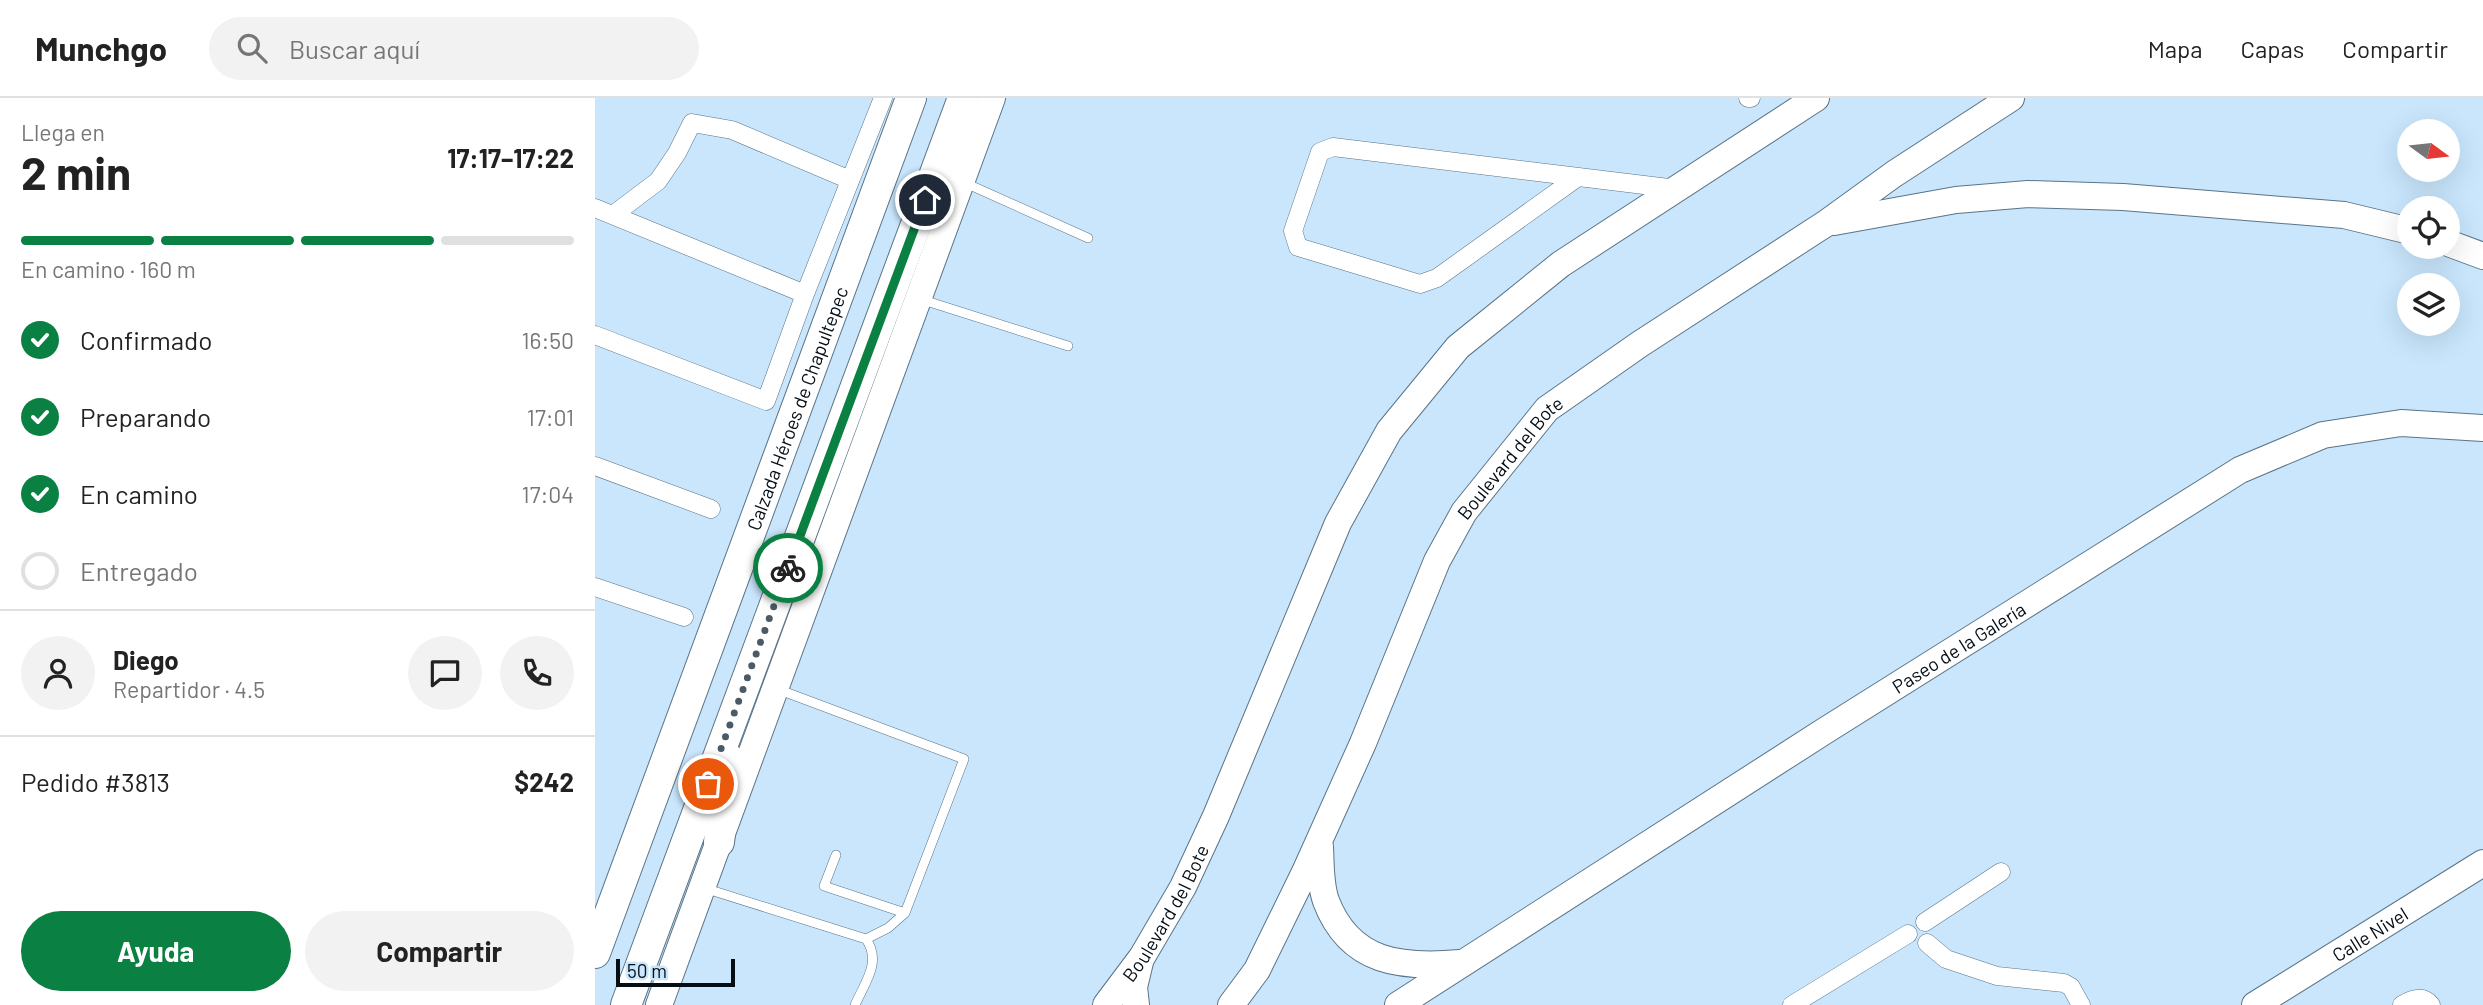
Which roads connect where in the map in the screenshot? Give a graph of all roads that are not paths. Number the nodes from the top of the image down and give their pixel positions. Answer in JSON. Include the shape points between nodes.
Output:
{"nodes":[{"id":1,"x":883,"y":98,"type":"edge"},
{"id":2,"x":911,"y":98,"type":"edge"},
{"id":3,"x":963,"y":98,"type":"edge"},
{"id":4,"x":992,"y":98,"type":"edge"},
{"id":5,"x":2011,"y":98,"type":"edge"},
{"id":6,"x":1800,"y":102,"type":"edge"},
{"id":7,"x":1578,"y":177,"type":"junction"},
{"id":8,"x":850,"y":180,"type":"junction"},
{"id":9,"x":962,"y":181,"type":"junction"},
{"id":10,"x":1677,"y":189,"type":"junction"},
{"id":11,"x":595,"y":208,"type":"edge"},
{"id":12,"x":613,"y":215,"type":"junction"},
{"id":13,"x":1825,"y":224,"type":"junction"},
{"id":14,"x":2397,"y":228,"type":"edge"},
{"id":15,"x":1088,"y":238,"type":"dead end"},
{"id":16,"x":2460,"y":247,"type":"edge"},
{"id":17,"x":2483,"y":256,"type":"edge"},
{"id":18,"x":805,"y":294,"type":"junction"},
{"id":19,"x":919,"y":298,"type":"junction"},
{"id":20,"x":595,"y":335,"type":"edge"},
{"id":21,"x":1067,"y":346,"type":"dead end"},
{"id":22,"x":2483,"y":428,"type":"edge"},
{"id":23,"x":595,"y":466,"type":"edge"},
{"id":24,"x":711,"y":509,"type":"dead end"},
{"id":25,"x":595,"y":587,"type":"edge"},
{"id":26,"x":684,"y":617,"type":"dead end"},
{"id":27,"x":775,"y":689,"type":"junction"},
{"id":28,"x":735,"y":710,"type":"junction"},
{"id":29,"x":1319,"y":840,"type":"junction"},
{"id":30,"x":719,"y":842,"type":"junction"},
{"id":31,"x":836,"y":855,"type":"dead end"},
{"id":32,"x":2483,"y":863,"type":"edge"},
{"id":33,"x":2001,"y":872,"type":"dead end"},
{"id":34,"x":702,"y":887,"type":"junction"},
{"id":35,"x":905,"y":913,"type":"junction"},
{"id":36,"x":1925,"y":922,"type":"junction"},
{"id":37,"x":1908,"y":934,"type":"junction"},
{"id":38,"x":866,"y":939,"type":"junction"},
{"id":39,"x":1927,"y":943,"type":"junction"},
{"id":40,"x":595,"y":953,"type":"edge"},
{"id":41,"x":1142,"y":957,"type":"junction"},
{"id":42,"x":1465,"y":962,"type":"junction"},
{"id":43,"x":626,"y":1005,"type":"edge"},
{"id":44,"x":659,"y":1005,"type":"edge"},
{"id":45,"x":855,"y":1005,"type":"edge"},
{"id":46,"x":1106,"y":1005,"type":"edge"},
{"id":47,"x":1136,"y":1005,"type":"edge"},
{"id":48,"x":1231,"y":1005,"type":"edge"},
{"id":49,"x":1398,"y":1005,"type":"edge"},
{"id":50,"x":1793,"y":1005,"type":"edge"},
{"id":51,"x":2081,"y":1005,"type":"edge"},
{"id":52,"x":2255,"y":1005,"type":"edge"},
{"id":53,"x":2402,"y":1005,"type":"edge"},
{"id":54,"x":2431,"y":1005,"type":"edge"}],
"edges":[{"from":1,"to":8,"type":"street"},
{"from":2,"to":40,"type":"main road","name":"Calzada Héroes de Chapultepec"},
{"from":3,"to":28,"type":"main road"},
{"from":4,"to":9,"type":"street"},
{"from":5,"to":13,"type":"street","name":"Boulevard del Bote"},
{"from":6,"to":10,"type":"street","name":"Boulevard del Bote"},
{"from":7,"to":7,"type":"street","via":[[1333,146],[1320,152],[1293,231],[1298,247],[1420,284],[1437,278]]},
{"from":7,"to":10,"type":"street"},
{"from":8,"to":12,"type":"street","via":[[731,130],[692,123],[658,181]]},
{"from":8,"to":18,"type":"street"},
{"from":9,"to":15,"type":"lane"},
{"from":9,"to":19,"type":"street"},
{"from":10,"to":41,"type":"street","name":"Boulevard del Bote","via":[[1560,264],[1458,347],[1389,431],[1338,523],[1216,816]]},
{"from":11,"to":12,"type":"street"},
{"from":12,"to":18,"type":"street"},
{"from":13,"to":14,"type":"street","via":[[1956,200],[2028,194],[2344,215]]},
{"from":13,"to":29,"type":"street","name":"Boulevard del Bote","via":[[1547,409],[1464,512],[1437,561]]},
{"from":16,"to":17,"type":"street"},
{"from":18,"to":20,"type":"street","via":[[767,401]]},
{"from":19,"to":21,"type":"lane"},
{"from":19,"to":27,"type":"street"},
{"from":22,"to":42,"type":"street","name":"Paseo de la Galería","via":[[2401,424],[2323,435],[2240,470]]},
{"from":23,"to":24,"type":"street"},
{"from":25,"to":26,"type":"street"},
{"from":27,"to":30,"type":"street"},
{"from":27,"to":35,"type":"lane","via":[[964,759]]},
{"from":28,"to":30,"type":"main road"},
{"from":28,"to":43,"type":"main road"},
{"from":29,"to":42,"type":"street","via":[[1326,900],[1356,946],[1404,964]]},
{"from":29,"to":48,"type":"street","name":"Boulevard del Bote","via":[[1257,970]]},
{"from":30,"to":34,"type":"street"},
{"from":31,"to":35,"type":"lane","via":[[824,886]]},
{"from":32,"to":52,"type":"street","name":"Calle Nivel"},
{"from":33,"to":36,"type":"street"},
{"from":34,"to":38,"type":"lane"},
{"from":34,"to":44,"type":"street"},
{"from":35,"to":38,"type":"lane"},
{"from":36,"to":37,"type":"street","via":[[1913,923]]},
{"from":36,"to":39,"type":"street","via":[[1932,932]]},
{"from":37,"to":39,"type":"street","via":[[1915,944]]},
{"from":37,"to":50,"type":"street"},
{"from":38,"to":45,"type":"lane","via":[[874,950],[874,962]]},
{"from":39,"to":51,"type":"street","via":[[1946,959],[1997,976],[2064,983]]},
{"from":41,"to":46,"type":"street","name":"Boulevard del Bote"},
{"from":41,"to":47,"type":"street","via":[[1134,987]]},
{"from":42,"to":49,"type":"street","name":"Paseo de la Galería"},
{"from":53,"to":54,"type":"street","via":[[2418,998]]}]}
